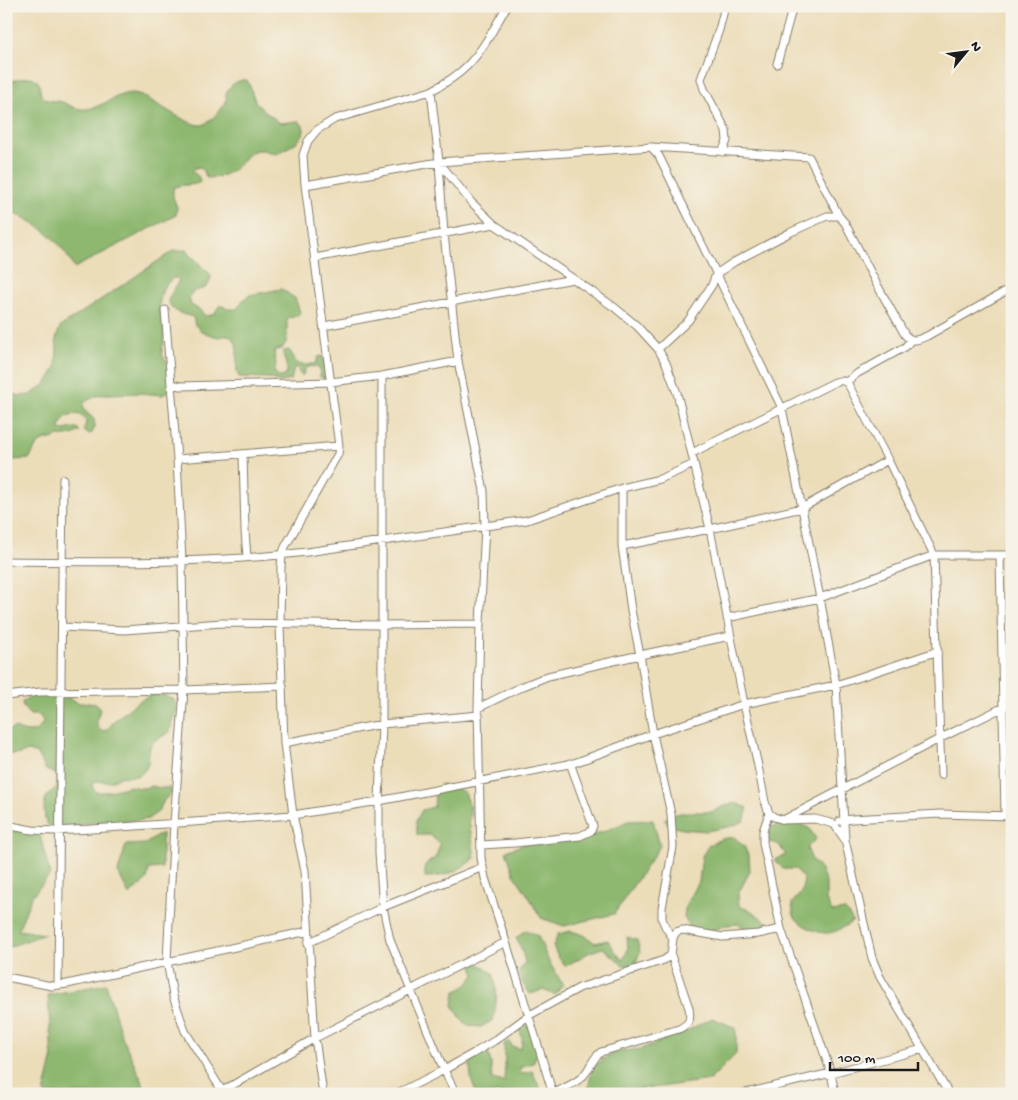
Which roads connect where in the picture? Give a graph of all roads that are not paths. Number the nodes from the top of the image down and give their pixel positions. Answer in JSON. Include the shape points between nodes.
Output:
{"nodes":[{"id":1,"x":507,"y":6,"type":"edge"},
{"id":2,"x":725,"y":6,"type":"edge"},
{"id":3,"x":776,"y":6,"type":"edge"},
{"id":4,"x":792,"y":8,"type":"edge"},
{"id":5,"x":778,"y":64,"type":"dead end"},
{"id":6,"x":431,"y":90,"type":"junction"},
{"id":7,"x":651,"y":147,"type":"junction"},
{"id":8,"x":722,"y":152,"type":"junction"},
{"id":9,"x":439,"y":162,"type":"junction"},
{"id":10,"x":305,"y":185,"type":"junction"},
{"id":11,"x":839,"y":216,"type":"junction"},
{"id":12,"x":494,"y":224,"type":"junction"},
{"id":13,"x":444,"y":234,"type":"junction"},
{"id":14,"x":315,"y":258,"type":"junction"},
{"id":15,"x":716,"y":274,"type":"junction"},
{"id":16,"x":573,"y":279,"type":"junction"},
{"id":17,"x":1012,"y":289,"type":"edge"},
{"id":18,"x":452,"y":301,"type":"junction"},
{"id":19,"x":165,"y":310,"type":"dead end"},
{"id":20,"x":324,"y":326,"type":"junction"},
{"id":21,"x":911,"y":340,"type":"junction"},
{"id":22,"x":658,"y":349,"type":"junction"},
{"id":23,"x":458,"y":361,"type":"junction"},
{"id":24,"x":382,"y":376,"type":"junction"},
{"id":25,"x":330,"y":382,"type":"junction"},
{"id":26,"x":846,"y":382,"type":"junction"},
{"id":27,"x":171,"y":384,"type":"junction"},
{"id":28,"x":782,"y":408,"type":"junction"},
{"id":29,"x":339,"y":446,"type":"junction"},
{"id":30,"x":692,"y":453,"type":"junction"},
{"id":31,"x":243,"y":454,"type":"junction"},
{"id":32,"x":177,"y":459,"type":"junction"},
{"id":33,"x":888,"y":460,"type":"junction"},
{"id":34,"x":694,"y":464,"type":"junction"},
{"id":35,"x":63,"y":479,"type":"dead end"},
{"id":36,"x":622,"y":488,"type":"junction"},
{"id":37,"x":802,"y":508,"type":"junction"},
{"id":38,"x":484,"y":526,"type":"junction"},
{"id":39,"x":710,"y":528,"type":"junction"},
{"id":40,"x":381,"y":541,"type":"junction"},
{"id":41,"x":622,"y":546,"type":"junction"},
{"id":42,"x":282,"y":555,"type":"junction"},
{"id":43,"x":934,"y":555,"type":"junction"},
{"id":44,"x":1000,"y":555,"type":"junction"},
{"id":45,"x":1012,"y":555,"type":"edge"},
{"id":46,"x":247,"y":557,"type":"junction"},
{"id":47,"x":6,"y":561,"type":"edge"},
{"id":48,"x":62,"y":561,"type":"junction"},
{"id":49,"x":182,"y":561,"type":"junction"},
{"id":50,"x":820,"y":598,"type":"junction"},
{"id":51,"x":727,"y":618,"type":"junction"},
{"id":52,"x":280,"y":624,"type":"junction"},
{"id":53,"x":480,"y":624,"type":"junction"},
{"id":54,"x":381,"y":625,"type":"junction"},
{"id":55,"x":182,"y":626,"type":"junction"},
{"id":56,"x":62,"y":627,"type":"junction"},
{"id":57,"x":730,"y":636,"type":"junction"},
{"id":58,"x":938,"y":651,"type":"junction"},
{"id":59,"x":640,"y":654,"type":"junction"},
{"id":60,"x":836,"y":685,"type":"junction"},
{"id":61,"x":282,"y":686,"type":"junction"},
{"id":62,"x":184,"y":690,"type":"junction"},
{"id":63,"x":61,"y":692,"type":"junction"},
{"id":64,"x":6,"y":696,"type":"edge"},
{"id":65,"x":1012,"y":703,"type":"edge"},
{"id":66,"x":744,"y":704,"type":"junction"},
{"id":67,"x":1003,"y":707,"type":"junction"},
{"id":68,"x":478,"y":711,"type":"junction"},
{"id":69,"x":382,"y":724,"type":"junction"},
{"id":70,"x":653,"y":734,"type":"junction"},
{"id":71,"x":941,"y":738,"type":"junction"},
{"id":72,"x":284,"y":743,"type":"junction"},
{"id":73,"x":570,"y":763,"type":"junction"},
{"id":74,"x":941,"y":775,"type":"dead end"},
{"id":75,"x":480,"y":780,"type":"junction"},
{"id":76,"x":842,"y":790,"type":"junction"},
{"id":77,"x":379,"y":801,"type":"junction"},
{"id":78,"x":769,"y":812,"type":"junction"},
{"id":79,"x":293,"y":815,"type":"junction"},
{"id":80,"x":1008,"y":816,"type":"edge"},
{"id":81,"x":784,"y":820,"type":"junction"},
{"id":82,"x":844,"y":820,"type":"junction"},
{"id":83,"x":827,"y":822,"type":"junction"},
{"id":84,"x":174,"y":823,"type":"junction"},
{"id":85,"x":6,"y":825,"type":"edge"},
{"id":86,"x":60,"y":830,"type":"junction"},
{"id":87,"x":845,"y":840,"type":"junction"},
{"id":88,"x":481,"y":845,"type":"junction"},
{"id":89,"x":483,"y":867,"type":"junction"},
{"id":90,"x":383,"y":907,"type":"junction"},
{"id":91,"x":781,"y":929,"type":"junction"},
{"id":92,"x":308,"y":931,"type":"junction"},
{"id":93,"x":673,"y":938,"type":"junction"},
{"id":94,"x":506,"y":942,"type":"junction"},
{"id":95,"x":308,"y":943,"type":"junction"},
{"id":96,"x":671,"y":955,"type":"junction"},
{"id":97,"x":167,"y":961,"type":"junction"},
{"id":98,"x":6,"y":977,"type":"edge"},
{"id":99,"x":58,"y":985,"type":"junction"},
{"id":100,"x":410,"y":989,"type":"junction"},
{"id":101,"x":528,"y":1016,"type":"junction"},
{"id":102,"x":314,"y":1038,"type":"junction"},
{"id":103,"x":923,"y":1049,"type":"junction"},
{"id":104,"x":444,"y":1070,"type":"junction"},
{"id":105,"x":831,"y":1073,"type":"junction"},
{"id":106,"x":754,"y":1092,"type":"edge"},
{"id":107,"x":221,"y":1093,"type":"edge"},
{"id":108,"x":323,"y":1094,"type":"edge"},
{"id":109,"x":396,"y":1094,"type":"edge"},
{"id":110,"x":456,"y":1094,"type":"edge"},
{"id":111,"x":742,"y":1094,"type":"edge"},
{"id":112,"x":836,"y":1094,"type":"edge"},
{"id":113,"x":949,"y":1094,"type":"edge"}],
"edges":[{"from":1,"to":6,"type":"street","via":[[467,66]]},
{"from":2,"to":8,"type":"street","via":[[701,79],[726,130],[727,141]]},
{"from":3,"to":4,"type":"street"},
{"from":4,"to":5,"type":"street"},
{"from":6,"to":9,"type":"street"},
{"from":6,"to":10,"type":"street","via":[[335,119],[317,130],[303,155]]},
{"from":7,"to":8,"type":"street"},
{"from":7,"to":9,"type":"street"},
{"from":7,"to":15,"type":"street","via":[[659,156]]},
{"from":8,"to":11,"type":"street","via":[[809,157]]},
{"from":9,"to":10,"type":"street"},
{"from":9,"to":12,"type":"street","via":[[471,202]]},
{"from":9,"to":13,"type":"street"},
{"from":10,"to":14,"type":"street"},
{"from":11,"to":15,"type":"street","via":[[827,216],[789,233]]},
{"from":11,"to":21,"type":"street","via":[[905,335]]},
{"from":12,"to":13,"type":"street"},
{"from":12,"to":16,"type":"street"},
{"from":13,"to":14,"type":"street"},
{"from":13,"to":18,"type":"street"},
{"from":14,"to":20,"type":"street"},
{"from":15,"to":22,"type":"street","via":[[688,321]]},
{"from":15,"to":28,"type":"street"},
{"from":16,"to":18,"type":"street"},
{"from":16,"to":22,"type":"street","via":[[614,307]]},
{"from":17,"to":21,"type":"street","via":[[927,336]]},
{"from":18,"to":20,"type":"street"},
{"from":18,"to":23,"type":"street"},
{"from":19,"to":27,"type":"street"},
{"from":20,"to":25,"type":"street"},
{"from":21,"to":26,"type":"street","via":[[905,347]]},
{"from":22,"to":30,"type":"street","via":[[677,393]]},
{"from":23,"to":24,"type":"street"},
{"from":23,"to":38,"type":"street","via":[[484,491]]},
{"from":24,"to":25,"type":"street"},
{"from":24,"to":40,"type":"street"},
{"from":25,"to":27,"type":"street"},
{"from":25,"to":29,"type":"street"},
{"from":26,"to":28,"type":"street","via":[[835,382]]},
{"from":26,"to":33,"type":"street"},
{"from":27,"to":32,"type":"street"},
{"from":28,"to":30,"type":"street"},
{"from":28,"to":37,"type":"street"},
{"from":29,"to":31,"type":"street"},
{"from":29,"to":42,"type":"street","via":[[338,454]]},
{"from":30,"to":34,"type":"street"},
{"from":31,"to":32,"type":"street"},
{"from":31,"to":46,"type":"street"},
{"from":32,"to":49,"type":"street"},
{"from":33,"to":37,"type":"street"},
{"from":33,"to":43,"type":"street"},
{"from":34,"to":36,"type":"street","via":[[660,479]]},
{"from":34,"to":39,"type":"street"},
{"from":35,"to":48,"type":"street"},
{"from":36,"to":38,"type":"street","via":[[527,520]]},
{"from":36,"to":41,"type":"street"},
{"from":37,"to":39,"type":"street"},
{"from":37,"to":50,"type":"street"},
{"from":38,"to":40,"type":"street"},
{"from":38,"to":53,"type":"street"},
{"from":39,"to":41,"type":"street"},
{"from":39,"to":51,"type":"street"},
{"from":40,"to":42,"type":"street"},
{"from":40,"to":54,"type":"street"},
{"from":41,"to":59,"type":"street"},
{"from":42,"to":46,"type":"street"},
{"from":42,"to":52,"type":"street"},
{"from":43,"to":44,"type":"street"},
{"from":43,"to":50,"type":"street"},
{"from":43,"to":58,"type":"street"},
{"from":44,"to":45,"type":"street"},
{"from":44,"to":67,"type":"street"},
{"from":46,"to":49,"type":"street"},
{"from":47,"to":48,"type":"street"},
{"from":48,"to":49,"type":"street"},
{"from":48,"to":56,"type":"street"},
{"from":49,"to":55,"type":"street"},
{"from":50,"to":51,"type":"street"},
{"from":50,"to":60,"type":"street"},
{"from":51,"to":57,"type":"street"},
{"from":52,"to":54,"type":"street"},
{"from":52,"to":55,"type":"street"},
{"from":52,"to":61,"type":"street"},
{"from":53,"to":54,"type":"street"},
{"from":53,"to":68,"type":"street"},
{"from":54,"to":69,"type":"street"},
{"from":55,"to":56,"type":"street","via":[[124,630]]},
{"from":55,"to":62,"type":"street"},
{"from":56,"to":63,"type":"street"},
{"from":57,"to":59,"type":"street"},
{"from":57,"to":66,"type":"street"},
{"from":58,"to":60,"type":"street"},
{"from":58,"to":71,"type":"street"},
{"from":59,"to":68,"type":"street","via":[[548,676]]},
{"from":59,"to":70,"type":"street"},
{"from":60,"to":66,"type":"street"},
{"from":60,"to":76,"type":"street"},
{"from":61,"to":62,"type":"street"},
{"from":61,"to":72,"type":"street"},
{"from":62,"to":63,"type":"street"},
{"from":62,"to":84,"type":"street"},
{"from":63,"to":64,"type":"street"},
{"from":63,"to":86,"type":"street"},
{"from":65,"to":67,"type":"street"},
{"from":66,"to":70,"type":"street"},
{"from":66,"to":78,"type":"street"},
{"from":67,"to":71,"type":"street"},
{"from":67,"to":80,"type":"street"},
{"from":68,"to":69,"type":"street"},
{"from":68,"to":75,"type":"street"},
{"from":69,"to":72,"type":"street"},
{"from":69,"to":77,"type":"street"},
{"from":70,"to":73,"type":"street"},
{"from":70,"to":93,"type":"street","via":[[671,814],[673,847],[662,919]]},
{"from":71,"to":74,"type":"street"},
{"from":71,"to":76,"type":"street"},
{"from":72,"to":79,"type":"street"},
{"from":73,"to":75,"type":"street"},
{"from":73,"to":88,"type":"street","via":[[593,828],[591,831],[580,836]]},
{"from":75,"to":77,"type":"street"},
{"from":75,"to":88,"type":"street"},
{"from":76,"to":81,"type":"street"},
{"from":76,"to":82,"type":"street"},
{"from":77,"to":79,"type":"street"},
{"from":77,"to":90,"type":"street"},
{"from":78,"to":81,"type":"street"},
{"from":78,"to":91,"type":"street","via":[[763,843]]},
{"from":79,"to":84,"type":"street"},
{"from":79,"to":92,"type":"street","via":[[305,871]]},
{"from":80,"to":82,"type":"street","via":[[940,814]]},
{"from":81,"to":83,"type":"street"},
{"from":82,"to":83,"type":"street"},
{"from":82,"to":87,"type":"street"},
{"from":83,"to":87,"type":"street","via":[[834,824]]},
{"from":84,"to":86,"type":"street"},
{"from":84,"to":97,"type":"street"},
{"from":85,"to":86,"type":"street","via":[[32,830]]},
{"from":86,"to":99,"type":"street"},
{"from":87,"to":103,"type":"street","via":[[872,958]]},
{"from":88,"to":89,"type":"street"},
{"from":89,"to":90,"type":"street"},
{"from":89,"to":94,"type":"street"},
{"from":90,"to":95,"type":"street"},
{"from":90,"to":100,"type":"street","via":[[390,940]]},
{"from":91,"to":93,"type":"street","via":[[723,937],[682,930]]},
{"from":91,"to":105,"type":"street"},
{"from":92,"to":95,"type":"street"},
{"from":92,"to":97,"type":"street"},
{"from":93,"to":96,"type":"street"},
{"from":94,"to":100,"type":"street"},
{"from":94,"to":101,"type":"street"},
{"from":95,"to":102,"type":"street"},
{"from":96,"to":101,"type":"street","via":[[592,982]]},
{"from":96,"to":101,"type":"street","via":[[691,1016],[687,1024],[601,1052],[593,1058],[579,1080],[552,1094]]},
{"from":97,"to":99,"type":"street"},
{"from":97,"to":107,"type":"street","via":[[173,996],[185,1031]]},
{"from":98,"to":99,"type":"street"},
{"from":100,"to":102,"type":"street"},
{"from":100,"to":104,"type":"street"},
{"from":101,"to":104,"type":"street","via":[[494,1041]]},
{"from":102,"to":107,"type":"street"},
{"from":102,"to":108,"type":"street"},
{"from":103,"to":105,"type":"street"},
{"from":103,"to":113,"type":"street"},
{"from":104,"to":109,"type":"street"},
{"from":104,"to":110,"type":"street"},
{"from":105,"to":106,"type":"street"},
{"from":105,"to":112,"type":"street"},
{"from":106,"to":111,"type":"street"}]}
